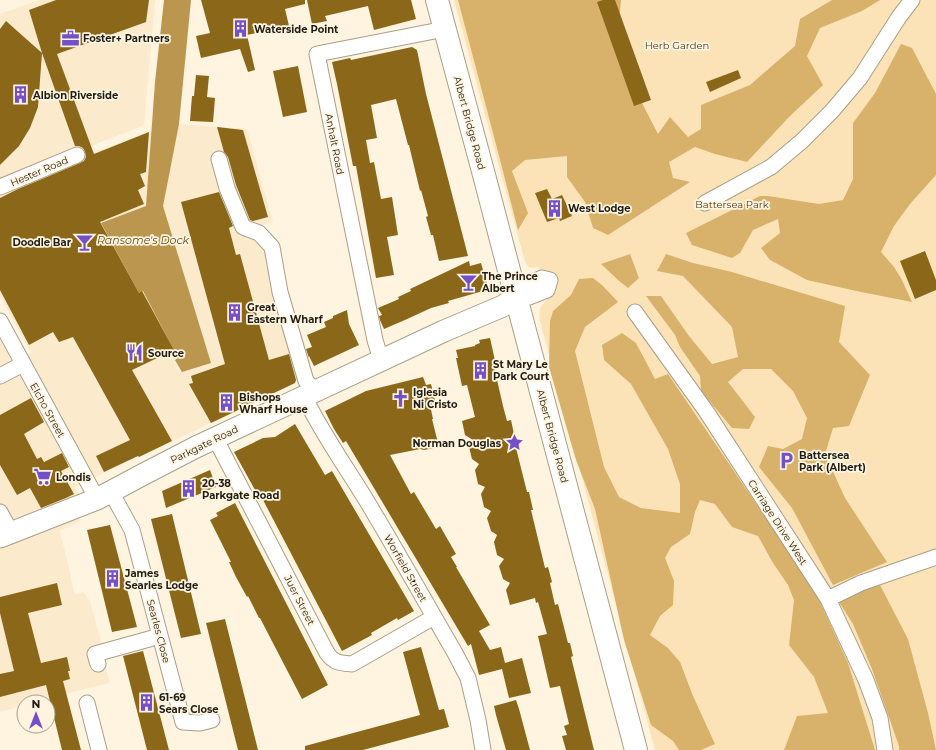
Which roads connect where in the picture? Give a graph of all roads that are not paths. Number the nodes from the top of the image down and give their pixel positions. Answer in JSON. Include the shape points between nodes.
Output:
{"nodes":[{"id":1,"x":437,"y":0,"type":"edge"},
{"id":2,"x":912,"y":0,"type":"edge"},
{"id":3,"x":445,"y":29,"type":"junction"},
{"id":4,"x":77,"y":155,"type":"dead end"},
{"id":5,"x":220,"y":159,"type":"dead end"},
{"id":6,"x":0,"y":188,"type":"edge"},
{"id":7,"x":705,"y":203,"type":"dead end"},
{"id":8,"x":516,"y":297,"type":"junction"},
{"id":9,"x":635,"y":312,"type":"dead end"},
{"id":10,"x":0,"y":322,"type":"edge"},
{"id":11,"x":381,"y":360,"type":"junction"},
{"id":12,"x":23,"y":364,"type":"junction"},
{"id":13,"x":0,"y":376,"type":"edge"},
{"id":14,"x":309,"y":394,"type":"junction"},
{"id":15,"x":215,"y":438,"type":"junction"},
{"id":16,"x":104,"y":496,"type":"junction"},
{"id":17,"x":0,"y":512,"type":"edge"},
{"id":18,"x":4,"y":535,"type":"edge"},
{"id":19,"x":936,"y":557,"type":"edge"},
{"id":20,"x":828,"y":599,"type":"junction"},
{"id":21,"x":434,"y":617,"type":"junction"},
{"id":22,"x":160,"y":636,"type":"junction"},
{"id":23,"x":98,"y":664,"type":"dead end"},
{"id":24,"x":87,"y":703,"type":"dead end"},
{"id":25,"x":212,"y":720,"type":"dead end"},
{"id":26,"x":99,"y":750,"type":"edge"},
{"id":27,"x":483,"y":750,"type":"edge"},
{"id":28,"x":636,"y":750,"type":"edge"},
{"id":29,"x":885,"y":750,"type":"edge"}],
"edges":[{"from":1,"to":3,"type":"main road","name":"Albert Bridge Road"},
{"from":2,"to":7,"type":"street","via":[[860,78],[802,141],[771,167]]},
{"from":3,"to":8,"type":"main road","name":"Albert Bridge Road"},
{"from":3,"to":11,"type":"street","name":"Anhalt Road","via":[[317,54]]},
{"from":4,"to":6,"type":"street","name":"Hester Road"},
{"from":5,"to":14,"type":"street","name":"Worfield Street","via":[[227,188],[243,227],[259,233],[272,247],[280,292]]},
{"from":8,"to":11,"type":"street","name":"Parkgate Road","via":[[498,309]]},
{"from":8,"to":28,"type":"main road","name":"Albert Bridge Road"},
{"from":9,"to":20,"type":"street","name":"Carriage Drive West","via":[[706,411]]},
{"from":10,"to":12,"type":"street","name":"Elcho Street"},
{"from":11,"to":14,"type":"street","name":"Parkgate Road"},
{"from":12,"to":13,"type":"street"},
{"from":12,"to":16,"type":"street","name":"Elcho Street"},
{"from":14,"to":15,"type":"street","name":"Parkgate Road"},
{"from":14,"to":21,"type":"street","name":"Worfield Street","via":[[308,405]]},
{"from":15,"to":16,"type":"street","name":"Parkgate Road"},
{"from":15,"to":21,"type":"street","name":"Juer Street","via":[[331,659],[352,664]]},
{"from":16,"to":18,"type":"street","name":"Parkgate Road"},
{"from":16,"to":22,"type":"street","name":"Searles Close","via":[[132,530]]},
{"from":17,"to":18,"type":"street","via":[[6,525]]},
{"from":19,"to":20,"type":"street","via":[[861,583]]},
{"from":20,"to":29,"type":"street","name":"Carriage Drive West","via":[[866,680],[880,718]]},
{"from":21,"to":27,"type":"street","name":"Worfield Street","via":[[468,678]]},
{"from":22,"to":23,"type":"street","via":[[95,654]]},
{"from":22,"to":25,"type":"street","name":"Searles Close","via":[[183,722]]},
{"from":24,"to":26,"type":"street"}]}
